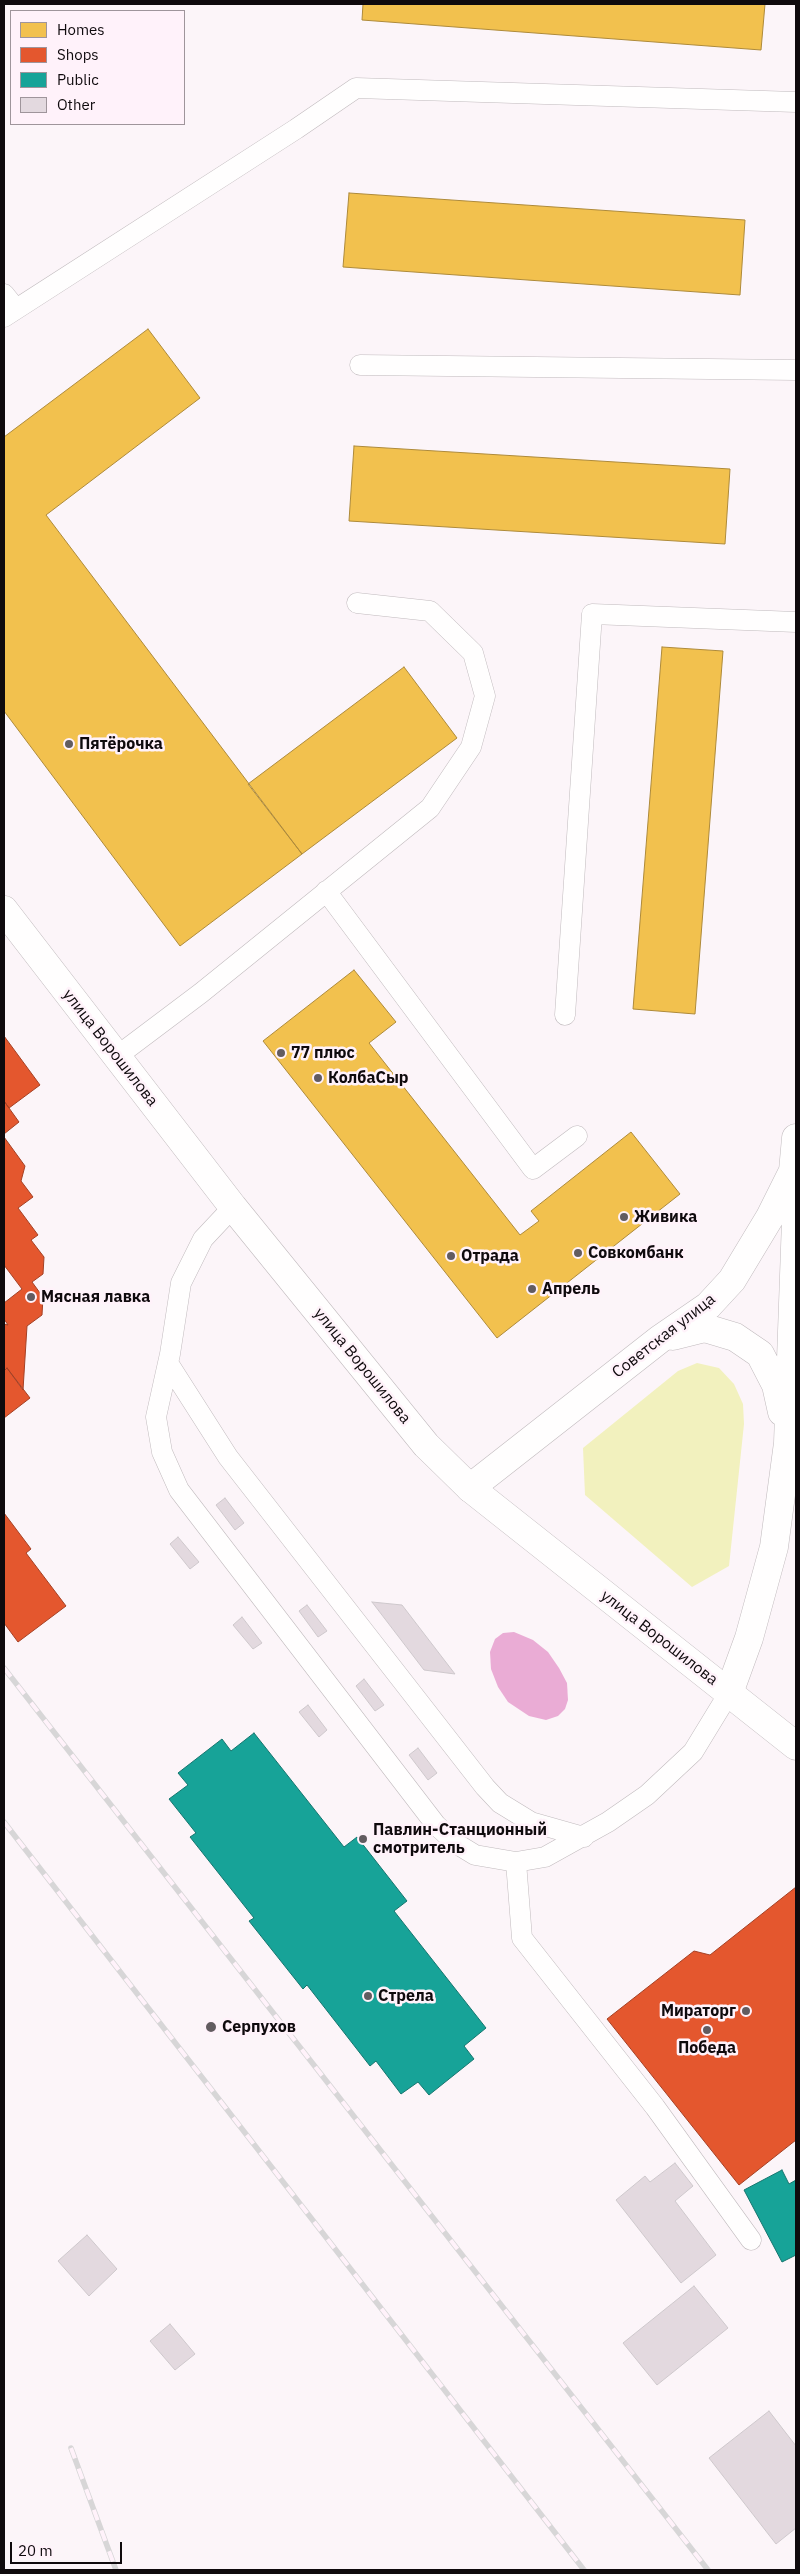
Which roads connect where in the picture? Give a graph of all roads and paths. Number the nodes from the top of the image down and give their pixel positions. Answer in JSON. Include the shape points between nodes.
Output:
{"nodes":[{"id":1,"x":796,"y":102,"type":"edge"},
{"id":2,"x":8,"y":307,"type":"edge"},
{"id":3,"x":360,"y":364,"type":"dead end"},
{"id":4,"x":796,"y":370,"type":"edge"},
{"id":5,"x":357,"y":603,"type":"dead end"},
{"id":6,"x":796,"y":622,"type":"edge"},
{"id":7,"x":326,"y":891,"type":"junction"},
{"id":8,"x":4,"y":910,"type":"edge"},
{"id":9,"x":565,"y":1015,"type":"dead end"},
{"id":10,"x":116,"y":1057,"type":"junction"},
{"id":11,"x":577,"y":1136,"type":"dead end"},
{"id":12,"x":796,"y":1138,"type":"edge"},
{"id":13,"x":795,"y":1172,"type":"edge"},
{"id":14,"x":233,"y":1207,"type":"junction"},
{"id":15,"x":660,"y":1339,"type":"junction"},
{"id":16,"x":168,"y":1363,"type":"junction"},
{"id":17,"x":788,"y":1443,"type":"junction"},
{"id":18,"x":470,"y":1488,"type":"junction"},
{"id":19,"x":729,"y":1694,"type":"junction"},
{"id":20,"x":796,"y":1746,"type":"edge"},
{"id":21,"x":584,"y":1837,"type":"junction"},
{"id":22,"x":516,"y":1862,"type":"junction"},
{"id":23,"x":751,"y":2240,"type":"dead end"}],
"edges":[{"from":1,"to":2,"type":"lane","via":[[356,88],[296,129]]},
{"from":3,"to":4,"type":"lane"},
{"from":5,"to":7,"type":"lane","via":[[430,611],[473,653],[485,696],[471,746],[430,808]]},
{"from":6,"to":9,"type":"lane","via":[[592,614]]},
{"from":7,"to":10,"type":"lane","via":[[201,993]]},
{"from":7,"to":11,"type":"lane","via":[[533,1169]]},
{"from":8,"to":10,"type":"street","name":"улица Ворошилова"},
{"from":10,"to":14,"type":"street","name":"улица Ворошилова"},
{"from":12,"to":13,"type":"street","name":"Советская улица"},
{"from":13,"to":15,"type":"street","name":"Советская улица","via":[[732,1280],[708,1306]]},
{"from":13,"to":17,"type":"street"},
{"from":14,"to":16,"type":"lane","via":[[203,1239],[181,1283]]},
{"from":14,"to":18,"type":"street","name":"улица Ворошилова","via":[[426,1445]]},
{"from":15,"to":17,"type":"street","via":[[705,1328],[735,1337],[760,1354],[776,1385]]},
{"from":15,"to":18,"type":"street","name":"Советская улица"},
{"from":16,"to":21,"type":"lane","via":[[228,1457],[485,1787],[500,1803],[531,1822]]},
{"from":16,"to":22,"type":"lane","via":[[156,1417],[162,1452],[179,1490],[436,1825],[457,1844],[475,1854]]},
{"from":17,"to":19,"type":"street","via":[[774,1547],[750,1638]]},
{"from":18,"to":19,"type":"street","name":"улица Ворошилова"},
{"from":19,"to":20,"type":"street","name":"улица Ворошилова"},
{"from":19,"to":21,"type":"lane","via":[[693,1752],[625,1812]]},
{"from":21,"to":22,"type":"lane","via":[[545,1856]]},
{"from":22,"to":23,"type":"lane","via":[[522,1938],[655,2107]]}]}
